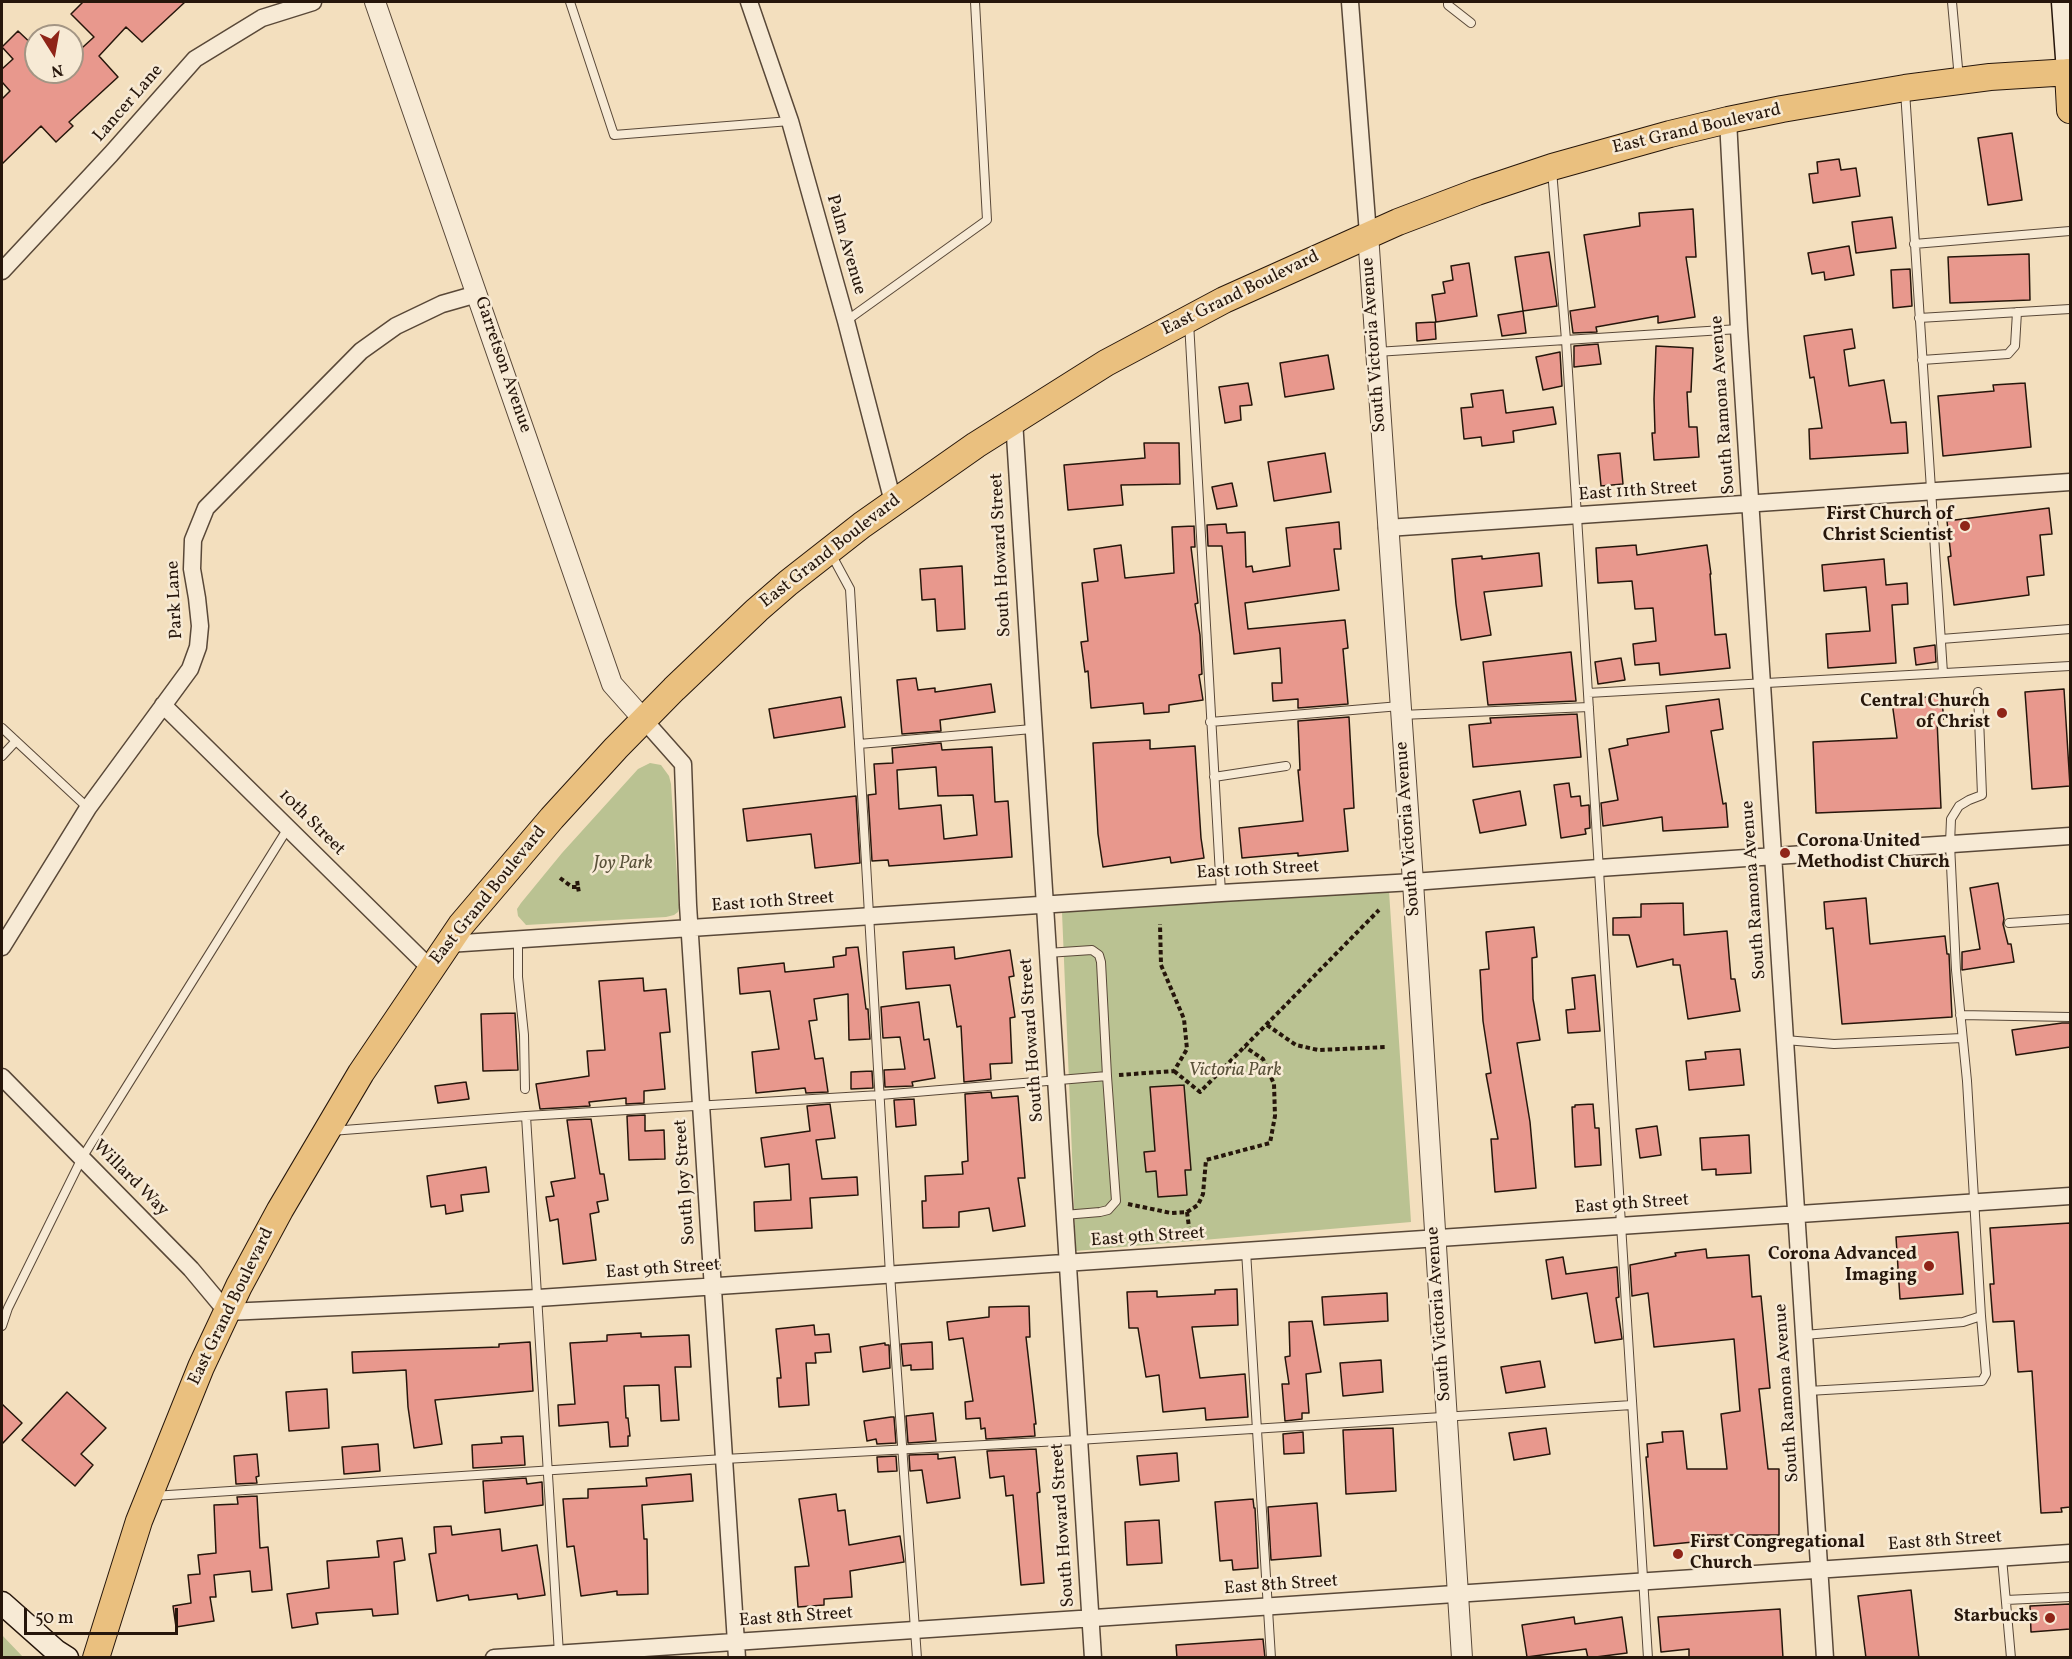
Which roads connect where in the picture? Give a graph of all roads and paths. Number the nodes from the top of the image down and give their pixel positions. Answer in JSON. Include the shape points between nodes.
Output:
{"nodes":[{"id":1,"x":313,"y":2,"type":"edge"},
{"id":2,"x":375,"y":2,"type":"edge"},
{"id":3,"x":570,"y":2,"type":"edge"},
{"id":4,"x":749,"y":2,"type":"edge"},
{"id":5,"x":975,"y":2,"type":"edge"},
{"id":6,"x":1350,"y":2,"type":"edge"},
{"id":7,"x":1448,"y":2,"type":"edge"},
{"id":8,"x":1952,"y":2,"type":"edge"},
{"id":9,"x":2063,"y":2,"type":"edge"},
{"id":10,"x":1470,"y":23,"type":"dead end"},
{"id":11,"x":2069,"y":72,"type":"edge"},
{"id":12,"x":1959,"y":81,"type":"junction"},
{"id":13,"x":1905,"y":88,"type":"junction"},
{"id":14,"x":2070,"y":110,"type":"edge"},
{"id":15,"x":1728,"y":120,"type":"junction"},
{"id":16,"x":790,"y":121,"type":"junction"},
{"id":17,"x":1552,"y":167,"type":"junction"},
{"id":18,"x":2070,"y":231,"type":"edge"},
{"id":19,"x":1368,"y":234,"type":"junction"},
{"id":20,"x":1914,"y":244,"type":"junction"},
{"id":21,"x":2,"y":270,"type":"edge"},
{"id":22,"x":477,"y":294,"type":"junction"},
{"id":23,"x":2070,"y":309,"type":"edge"},
{"id":24,"x":2017,"y":312,"type":"junction"},
{"id":25,"x":1189,"y":318,"type":"junction"},
{"id":26,"x":1919,"y":318,"type":"junction"},
{"id":27,"x":846,"y":321,"type":"junction"},
{"id":28,"x":1739,"y":329,"type":"junction"},
{"id":29,"x":1566,"y":340,"type":"junction"},
{"id":30,"x":1375,"y":352,"type":"junction"},
{"id":31,"x":1922,"y":360,"type":"junction"},
{"id":32,"x":1014,"y":420,"type":"junction"},
{"id":33,"x":2070,"y":482,"type":"edge"},
{"id":34,"x":1930,"y":492,"type":"junction"},
{"id":35,"x":893,"y":502,"type":"junction"},
{"id":36,"x":1750,"y":504,"type":"junction"},
{"id":37,"x":1577,"y":515,"type":"junction"},
{"id":38,"x":1387,"y":528,"type":"junction"},
{"id":39,"x":829,"y":550,"type":"junction"},
{"id":40,"x":2070,"y":629,"type":"edge"},
{"id":41,"x":1941,"y":639,"type":"junction"},
{"id":42,"x":2070,"y":666,"type":"edge"},
{"id":43,"x":1943,"y":673,"type":"junction"},
{"id":44,"x":1761,"y":682,"type":"junction"},
{"id":45,"x":1978,"y":692,"type":"dead end"},
{"id":46,"x":1588,"y":693,"type":"junction"},
{"id":47,"x":163,"y":705,"type":"junction"},
{"id":48,"x":1589,"y":707,"type":"junction"},
{"id":49,"x":1400,"y":711,"type":"junction"},
{"id":50,"x":644,"y":720,"type":"junction"},
{"id":51,"x":1210,"y":722,"type":"junction"},
{"id":52,"x":2,"y":728,"type":"edge"},
{"id":53,"x":1032,"y":729,"type":"junction"},
{"id":54,"x":15,"y":742,"type":"junction"},
{"id":55,"x":859,"y":744,"type":"junction"},
{"id":56,"x":2,"y":756,"type":"edge"},
{"id":57,"x":1286,"y":766,"type":"dead end"},
{"id":58,"x":1214,"y":777,"type":"junction"},
{"id":59,"x":88,"y":808,"type":"junction"},
{"id":60,"x":289,"y":827,"type":"junction"},
{"id":61,"x":2070,"y":836,"type":"edge"},
{"id":62,"x":1950,"y":844,"type":"junction"},
{"id":63,"x":1773,"y":856,"type":"junction"},
{"id":64,"x":1599,"y":867,"type":"junction"},
{"id":65,"x":560,"y":879,"type":"dead end"},
{"id":66,"x":577,"y":880,"type":"dead end"},
{"id":67,"x":1413,"y":882,"type":"junction"},
{"id":68,"x":578,"y":887,"type":"junction"},
{"id":69,"x":579,"y":893,"type":"dead end"},
{"id":70,"x":1221,"y":893,"type":"junction"},
{"id":71,"x":1044,"y":904,"type":"junction"},
{"id":72,"x":1379,"y":910,"type":"dead end"},
{"id":73,"x":870,"y":916,"type":"junction"},
{"id":74,"x":2070,"y":919,"type":"edge"},
{"id":75,"x":2009,"y":923,"type":"dead end"},
{"id":76,"x":1160,"y":924,"type":"dead end"},
{"id":77,"x":689,"y":928,"type":"junction"},
{"id":78,"x":518,"y":939,"type":"junction"},
{"id":79,"x":448,"y":944,"type":"junction"},
{"id":80,"x":2,"y":947,"type":"edge"},
{"id":81,"x":1047,"y":953,"type":"junction"},
{"id":82,"x":431,"y":969,"type":"junction"},
{"id":83,"x":1960,"y":1015,"type":"junction"},
{"id":84,"x":2070,"y":1017,"type":"edge"},
{"id":85,"x":1267,"y":1025,"type":"junction"},
{"id":86,"x":1962,"y":1038,"type":"junction"},
{"id":87,"x":1785,"y":1040,"type":"junction"},
{"id":88,"x":1245,"y":1047,"type":"junction"},
{"id":89,"x":1388,"y":1047,"type":"dead end"},
{"id":90,"x":1174,"y":1071,"type":"junction"},
{"id":91,"x":1107,"y":1076,"type":"junction"},
{"id":92,"x":2,"y":1077,"type":"edge"},
{"id":93,"x":1055,"y":1082,"type":"junction"},
{"id":94,"x":525,"y":1089,"type":"dead end"},
{"id":95,"x":880,"y":1095,"type":"junction"},
{"id":96,"x":701,"y":1105,"type":"junction"},
{"id":97,"x":526,"y":1116,"type":"junction"},
{"id":98,"x":324,"y":1132,"type":"junction"},
{"id":99,"x":82,"y":1158,"type":"junction"},
{"id":100,"x":2070,"y":1196,"type":"edge"},
{"id":101,"x":1116,"y":1201,"type":"junction"},
{"id":102,"x":1973,"y":1202,"type":"junction"},
{"id":103,"x":1188,"y":1212,"type":"junction"},
{"id":104,"x":1796,"y":1214,"type":"junction"},
{"id":105,"x":1064,"y":1215,"type":"junction"},
{"id":106,"x":1621,"y":1226,"type":"junction"},
{"id":107,"x":1189,"y":1227,"type":"dead end"},
{"id":108,"x":1436,"y":1239,"type":"junction"},
{"id":109,"x":1246,"y":1251,"type":"junction"},
{"id":110,"x":1067,"y":1263,"type":"junction"},
{"id":111,"x":890,"y":1274,"type":"junction"},
{"id":112,"x":712,"y":1286,"type":"junction"},
{"id":113,"x":538,"y":1298,"type":"junction"},
{"id":114,"x":227,"y":1312,"type":"junction"},
{"id":115,"x":1981,"y":1316,"type":"junction"},
{"id":116,"x":2,"y":1326,"type":"edge"},
{"id":117,"x":1804,"y":1335,"type":"junction"},
{"id":118,"x":1808,"y":1391,"type":"junction"},
{"id":119,"x":1632,"y":1405,"type":"junction"},
{"id":120,"x":1446,"y":1416,"type":"junction"},
{"id":121,"x":1258,"y":1428,"type":"junction"},
{"id":122,"x":1078,"y":1440,"type":"junction"},
{"id":123,"x":903,"y":1449,"type":"junction"},
{"id":124,"x":724,"y":1459,"type":"junction"},
{"id":125,"x":548,"y":1471,"type":"junction"},
{"id":126,"x":148,"y":1497,"type":"junction"},
{"id":127,"x":2070,"y":1553,"type":"edge"},
{"id":128,"x":2002,"y":1558,"type":"junction"},
{"id":129,"x":1819,"y":1570,"type":"junction"},
{"id":130,"x":1643,"y":1581,"type":"junction"},
{"id":131,"x":1459,"y":1593,"type":"junction"},
{"id":132,"x":2070,"y":1597,"type":"edge"},
{"id":133,"x":2006,"y":1600,"type":"junction"},
{"id":134,"x":2,"y":1603,"type":"edge"},
{"id":135,"x":1267,"y":1606,"type":"junction"},
{"id":136,"x":1090,"y":1618,"type":"junction"},
{"id":137,"x":915,"y":1629,"type":"junction"},
{"id":138,"x":736,"y":1650,"type":"edge"},
{"id":139,"x":559,"y":1655,"type":"edge"},
{"id":140,"x":68,"y":1658,"type":"edge"},
{"id":141,"x":96,"y":1658,"type":"edge"},
{"id":142,"x":494,"y":1658,"type":"edge"},
{"id":143,"x":917,"y":1658,"type":"edge"},
{"id":144,"x":1093,"y":1658,"type":"edge"},
{"id":145,"x":1271,"y":1658,"type":"edge"},
{"id":146,"x":1462,"y":1658,"type":"edge"},
{"id":147,"x":1648,"y":1658,"type":"edge"},
{"id":148,"x":1825,"y":1658,"type":"edge"},
{"id":149,"x":2011,"y":1658,"type":"edge"}],
"edges":[{"from":1,"to":21,"type":"street","name":"Lancer Lane","via":[[262,18],[195,59]]},
{"from":2,"to":22,"type":"street","name":"Garretson Avenue"},
{"from":3,"to":16,"type":"lane","via":[[614,135]]},
{"from":4,"to":16,"type":"street","name":"Palm Avenue"},
{"from":5,"to":27,"type":"lane","via":[[987,220]]},
{"from":6,"to":19,"type":"street","name":"South Victoria Avenue"},
{"from":7,"to":10,"type":"lane"},
{"from":8,"to":12,"type":"lane"},
{"from":9,"to":11,"type":"main road"},
{"from":11,"to":12,"type":"main road","name":"East Grand Boulevard"},
{"from":11,"to":14,"type":"main road"},
{"from":12,"to":13,"type":"main road","name":"East Grand Boulevard"},
{"from":13,"to":15,"type":"main road","name":"East Grand Boulevard"},
{"from":13,"to":20,"type":"lane"},
{"from":15,"to":17,"type":"main road","name":"East Grand Boulevard"},
{"from":15,"to":28,"type":"street","name":"South Ramona Avenue"},
{"from":16,"to":27,"type":"street","name":"Palm Avenue"},
{"from":17,"to":19,"type":"main road","name":"East Grand Boulevard"},
{"from":17,"to":29,"type":"lane"},
{"from":18,"to":20,"type":"lane"},
{"from":19,"to":25,"type":"main road","name":"East Grand Boulevard"},
{"from":19,"to":30,"type":"street","name":"South Victoria Avenue"},
{"from":20,"to":26,"type":"lane"},
{"from":22,"to":47,"type":"street","name":"Park Lane","via":[[441,304],[396,326],[361,351],[206,508],[193,540],[198,647],[190,669]]},
{"from":22,"to":50,"type":"street","name":"Garretson Avenue","via":[[612,684]]},
{"from":23,"to":24,"type":"lane"},
{"from":24,"to":26,"type":"lane"},
{"from":24,"to":31,"type":"lane","via":[[2015,346],[2008,354]]},
{"from":25,"to":32,"type":"main road","name":"East Grand Boulevard"},
{"from":25,"to":51,"type":"lane"},
{"from":26,"to":31,"type":"lane"},
{"from":27,"to":35,"type":"street","name":"Palm Avenue"},
{"from":28,"to":29,"type":"lane"},
{"from":28,"to":36,"type":"street","name":"South Ramona Avenue"},
{"from":29,"to":30,"type":"lane"},
{"from":29,"to":37,"type":"lane"},
{"from":30,"to":38,"type":"street","name":"South Victoria Avenue"},
{"from":31,"to":34,"type":"lane"},
{"from":32,"to":35,"type":"main road","name":"East Grand Boulevard"},
{"from":32,"to":53,"type":"street","name":"South Howard Street"},
{"from":33,"to":34,"type":"street","name":"East 11th Street"},
{"from":34,"to":36,"type":"street","name":"East 11th Street"},
{"from":34,"to":41,"type":"lane"},
{"from":35,"to":39,"type":"main road","name":"East Grand Boulevard"},
{"from":36,"to":37,"type":"street","name":"East 11th Street"},
{"from":36,"to":44,"type":"street","name":"South Ramona Avenue"},
{"from":37,"to":38,"type":"street","name":"East 11th Street"},
{"from":37,"to":46,"type":"lane"},
{"from":38,"to":49,"type":"street","name":"South Victoria Avenue"},
{"from":39,"to":50,"type":"main road","name":"East Grand Boulevard","via":[[757,610]]},
{"from":39,"to":55,"type":"lane","via":[[850,589]]},
{"from":40,"to":41,"type":"lane"},
{"from":41,"to":43,"type":"lane"},
{"from":42,"to":43,"type":"lane"},
{"from":43,"to":44,"type":"lane"},
{"from":44,"to":46,"type":"lane"},
{"from":44,"to":63,"type":"street","name":"South Ramona Avenue"},
{"from":45,"to":62,"type":"lane","via":[[1982,795],[1959,806],[1951,819]]},
{"from":46,"to":48,"type":"lane"},
{"from":47,"to":59,"type":"street","name":"Park Lane"},
{"from":47,"to":60,"type":"street","name":"10th Street"},
{"from":48,"to":49,"type":"lane"},
{"from":48,"to":64,"type":"lane"},
{"from":49,"to":51,"type":"lane"},
{"from":49,"to":67,"type":"street","name":"South Victoria Avenue"},
{"from":50,"to":77,"type":"street","name":"South Joy Street","via":[[684,764]]},
{"from":50,"to":79,"type":"main road","name":"East Grand Boulevard","via":[[552,818]]},
{"from":51,"to":58,"type":"lane"},
{"from":52,"to":54,"type":"lane"},
{"from":53,"to":55,"type":"lane"},
{"from":53,"to":71,"type":"street","name":"South Howard Street"},
{"from":54,"to":56,"type":"lane"},
{"from":54,"to":59,"type":"lane"},
{"from":55,"to":73,"type":"lane"},
{"from":57,"to":58,"type":"lane"},
{"from":58,"to":70,"type":"lane"},
{"from":59,"to":80,"type":"street","name":"Park Lane"},
{"from":60,"to":82,"type":"street","name":"10th Street"},
{"from":60,"to":99,"type":"lane"},
{"from":61,"to":62,"type":"street","name":"East 10th Street"},
{"from":62,"to":63,"type":"street","name":"East 10th Street"},
{"from":62,"to":83,"type":"lane"},
{"from":63,"to":64,"type":"street","name":"East 10th Street"},
{"from":63,"to":87,"type":"street","name":"South Ramona Avenue"},
{"from":64,"to":67,"type":"street","name":"East 10th Street"},
{"from":64,"to":106,"type":"lane"},
{"from":65,"to":68,"type":"path","via":[[568,886]]},
{"from":66,"to":68,"type":"path"},
{"from":67,"to":70,"type":"street","name":"East 10th Street"},
{"from":67,"to":108,"type":"street","name":"South Victoria Avenue"},
{"from":68,"to":69,"type":"path"},
{"from":70,"to":71,"type":"street","name":"East 10th Street"},
{"from":71,"to":73,"type":"street","name":"East 10th Street"},
{"from":71,"to":81,"type":"street","name":"South Howard Street"},
{"from":72,"to":85,"type":"path"},
{"from":73,"to":77,"type":"street","name":"East 10th Street"},
{"from":73,"to":95,"type":"lane"},
{"from":74,"to":75,"type":"lane"},
{"from":76,"to":90,"type":"path","via":[[1161,966],[1184,1018],[1187,1049]]},
{"from":77,"to":78,"type":"street","name":"East 10th Street"},
{"from":77,"to":96,"type":"street","name":"South Joy Street"},
{"from":78,"to":79,"type":"street","name":"East 10th Street"},
{"from":78,"to":94,"type":"lane"},
{"from":79,"to":82,"type":"main road","name":"East Grand Boulevard"},
{"from":81,"to":91,"type":"lane","via":[[1092,950],[1099,955]]},
{"from":81,"to":93,"type":"street","name":"South Howard Street"},
{"from":82,"to":98,"type":"main road","name":"East Grand Boulevard"},
{"from":83,"to":84,"type":"lane"},
{"from":83,"to":86,"type":"lane"},
{"from":85,"to":88,"type":"path"},
{"from":85,"to":89,"type":"path","via":[[1296,1045],[1318,1050]]},
{"from":86,"to":87,"type":"lane","via":[[1834,1044]]},
{"from":86,"to":102,"type":"lane"},
{"from":87,"to":104,"type":"street","name":"South Ramona Avenue"},
{"from":88,"to":90,"type":"path","via":[[1200,1092]]},
{"from":88,"to":103,"type":"path","via":[[1263,1059],[1274,1084],[1275,1116],[1270,1143],[1206,1160],[1203,1194]]},
{"from":90,"to":91,"type":"path"},
{"from":91,"to":93,"type":"lane"},
{"from":91,"to":101,"type":"lane"},
{"from":92,"to":99,"type":"street","name":"Willard Way"},
{"from":93,"to":95,"type":"lane"},
{"from":93,"to":105,"type":"street","name":"South Howard Street"},
{"from":95,"to":96,"type":"lane"},
{"from":95,"to":111,"type":"lane"},
{"from":96,"to":97,"type":"lane"},
{"from":96,"to":112,"type":"street","name":"South Joy Street"},
{"from":97,"to":98,"type":"lane"},
{"from":97,"to":113,"type":"lane"},
{"from":98,"to":114,"type":"main road","name":"East Grand Boulevard"},
{"from":99,"to":114,"type":"street","name":"Willard Way","via":[[191,1269]]},
{"from":99,"to":116,"type":"lane"},
{"from":100,"to":102,"type":"street","name":"East 9th Street"},
{"from":101,"to":103,"type":"path","via":[[1171,1213]]},
{"from":101,"to":105,"type":"lane","via":[[1108,1210]]},
{"from":102,"to":104,"type":"street","name":"East 9th Street"},
{"from":102,"to":115,"type":"lane"},
{"from":103,"to":107,"type":"path"},
{"from":104,"to":106,"type":"street","name":"East 9th Street"},
{"from":104,"to":117,"type":"street","name":"South Ramona Avenue"},
{"from":105,"to":110,"type":"street","name":"South Howard Street"},
{"from":106,"to":108,"type":"street","name":"East 9th Street"},
{"from":106,"to":119,"type":"lane"},
{"from":108,"to":109,"type":"street","name":"East 9th Street"},
{"from":108,"to":120,"type":"street","name":"South Victoria Avenue"},
{"from":109,"to":110,"type":"street","name":"East 9th Street"},
{"from":109,"to":121,"type":"lane"},
{"from":110,"to":111,"type":"street","name":"East 9th Street"},
{"from":110,"to":122,"type":"street","name":"South Howard Street"},
{"from":111,"to":112,"type":"street","name":"East 9th Street"},
{"from":111,"to":123,"type":"lane"},
{"from":112,"to":113,"type":"street","name":"East 9th Street"},
{"from":112,"to":124,"type":"street","name":"South Joy Street"},
{"from":113,"to":114,"type":"street","name":"East 9th Street"},
{"from":113,"to":125,"type":"lane"},
{"from":114,"to":126,"type":"main road","name":"East Grand Boulevard"},
{"from":115,"to":117,"type":"lane","via":[[1963,1322]]},
{"from":115,"to":118,"type":"lane","via":[[1986,1374],[1982,1381]]},
{"from":117,"to":118,"type":"street","name":"South Ramona Avenue"},
{"from":118,"to":129,"type":"street","name":"South Ramona Avenue"},
{"from":119,"to":120,"type":"lane"},
{"from":119,"to":130,"type":"lane"},
{"from":120,"to":121,"type":"lane"},
{"from":120,"to":131,"type":"street","name":"South Victoria Avenue"},
{"from":121,"to":122,"type":"lane"},
{"from":121,"to":135,"type":"lane"},
{"from":122,"to":123,"type":"lane"},
{"from":122,"to":136,"type":"street","name":"South Howard Street"},
{"from":123,"to":124,"type":"lane"},
{"from":123,"to":137,"type":"lane"},
{"from":124,"to":125,"type":"lane"},
{"from":124,"to":138,"type":"street","name":"South Joy Street"},
{"from":125,"to":126,"type":"lane"},
{"from":125,"to":139,"type":"lane"},
{"from":126,"to":141,"type":"main road","name":"East Grand Boulevard"},
{"from":127,"to":128,"type":"street","name":"East 8th Street"},
{"from":128,"to":129,"type":"street","name":"East 8th Street"},
{"from":128,"to":133,"type":"lane"},
{"from":129,"to":130,"type":"street","name":"East 8th Street"},
{"from":129,"to":148,"type":"street","name":"South Ramona Avenue"},
{"from":130,"to":131,"type":"street","name":"East 8th Street"},
{"from":130,"to":147,"type":"lane"},
{"from":131,"to":135,"type":"street","name":"East 8th Street"},
{"from":131,"to":146,"type":"street","name":"South Victoria Avenue"},
{"from":132,"to":133,"type":"lane"},
{"from":133,"to":149,"type":"lane"},
{"from":134,"to":140,"type":"main road"},
{"from":135,"to":136,"type":"street","name":"East 8th Street"},
{"from":135,"to":145,"type":"lane"},
{"from":136,"to":137,"type":"street","name":"East 8th Street"},
{"from":136,"to":144,"type":"street","name":"South Howard Street"},
{"from":137,"to":138,"type":"street","name":"East 8th Street"},
{"from":137,"to":143,"type":"lane"},
{"from":138,"to":139,"type":"street","name":"East 8th Street"},
{"from":139,"to":142,"type":"street","name":"East 8th Street"}]}
